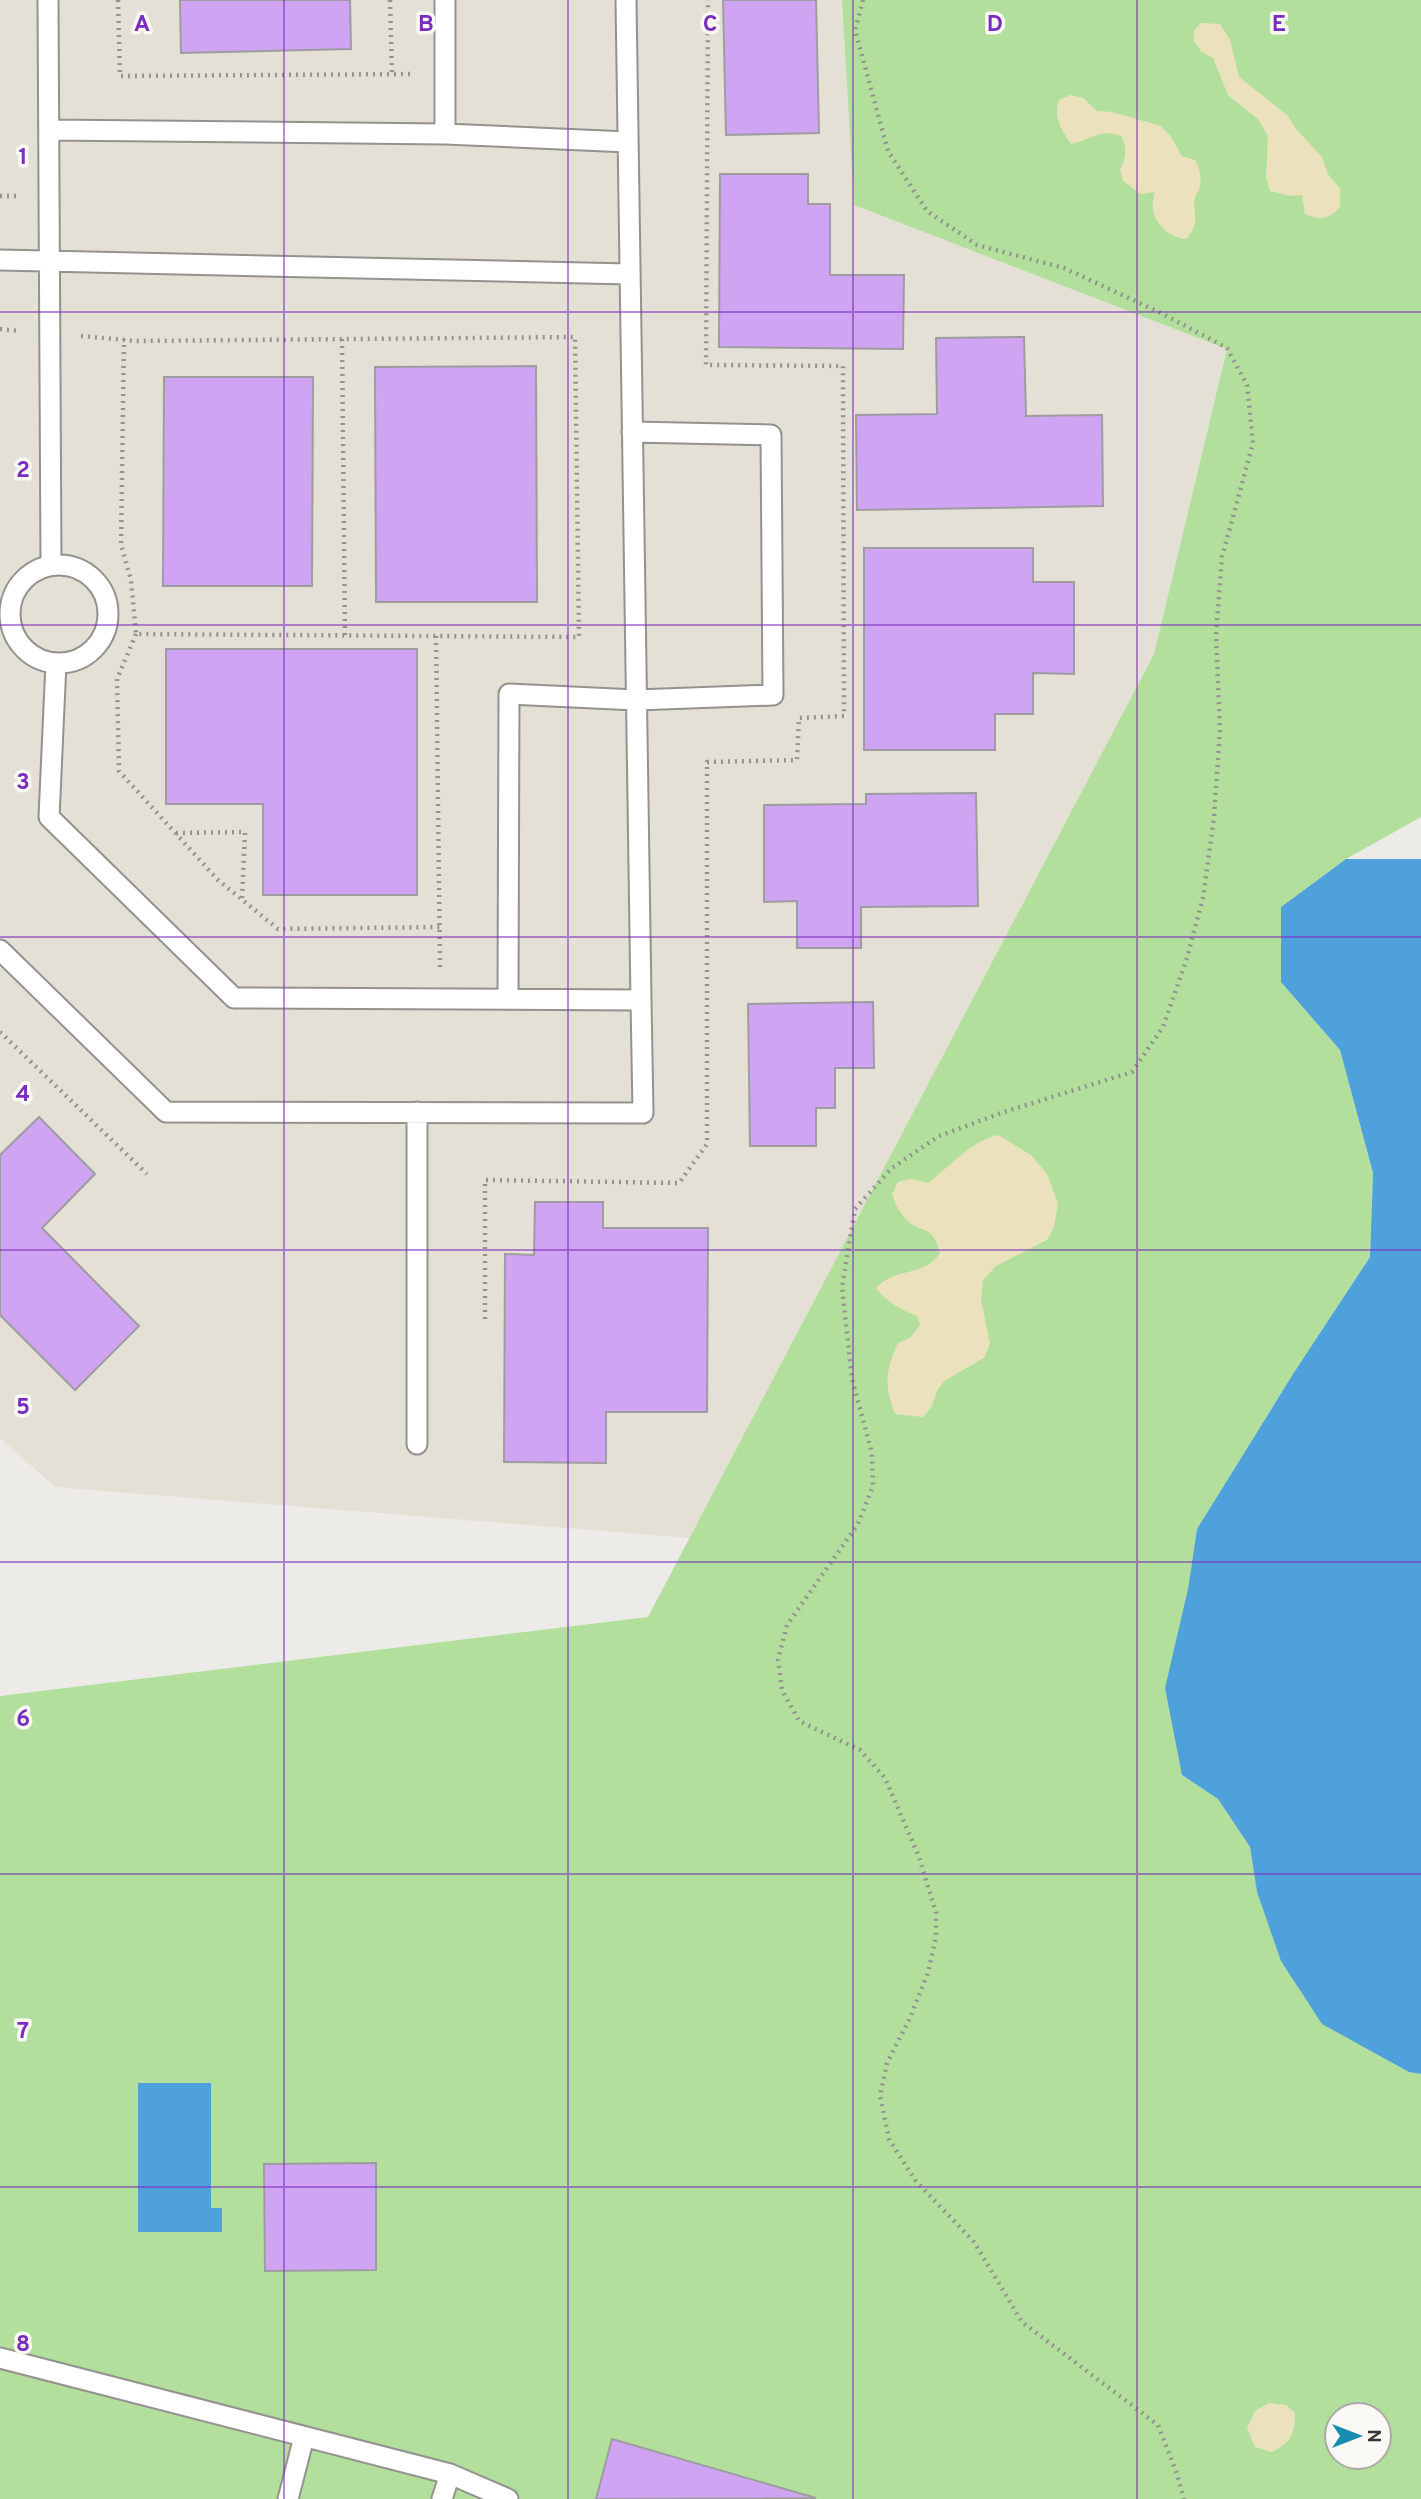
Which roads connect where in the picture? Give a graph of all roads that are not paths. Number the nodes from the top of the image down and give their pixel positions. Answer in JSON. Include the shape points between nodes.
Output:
{"nodes":[{"id":1,"x":48,"y":0,"type":"edge"},
{"id":2,"x":445,"y":0,"type":"edge"},
{"id":3,"x":626,"y":0,"type":"edge"},
{"id":4,"x":49,"y":130,"type":"junction"},
{"id":5,"x":445,"y":134,"type":"junction"},
{"id":6,"x":628,"y":142,"type":"junction"},
{"id":7,"x":0,"y":260,"type":"edge"},
{"id":8,"x":51,"y":260,"type":"junction"},
{"id":9,"x":629,"y":274,"type":"junction"},
{"id":10,"x":632,"y":432,"type":"junction"},
{"id":11,"x":51,"y":565,"type":"junction"},
{"id":12,"x":5,"y":615,"type":"edge"},
{"id":13,"x":56,"y":663,"type":"junction"},
{"id":14,"x":636,"y":700,"type":"junction"},
{"id":15,"x":0,"y":950,"type":"edge"},
{"id":16,"x":508,"y":999,"type":"junction"},
{"id":17,"x":641,"y":1000,"type":"junction"},
{"id":18,"x":417,"y":1112,"type":"junction"},
{"id":19,"x":417,"y":1444,"type":"dead end"},
{"id":20,"x":0,"y":2358,"type":"edge"},
{"id":21,"x":304,"y":2437,"type":"junction"},
{"id":22,"x":450,"y":2474,"type":"junction"},
{"id":23,"x":288,"y":2499,"type":"edge"},
{"id":24,"x":442,"y":2499,"type":"edge"},
{"id":25,"x":508,"y":2499,"type":"edge"}],
"edges":[{"from":1,"to":4,"type":"lane"},
{"from":2,"to":5,"type":"lane"},
{"from":3,"to":6,"type":"lane"},
{"from":4,"to":5,"type":"lane"},
{"from":4,"to":8,"type":"lane"},
{"from":5,"to":6,"type":"lane"},
{"from":6,"to":9,"type":"lane"},
{"from":7,"to":8,"type":"lane"},
{"from":8,"to":9,"type":"lane"},
{"from":8,"to":11,"type":"lane"},
{"from":9,"to":10,"type":"lane"},
{"from":10,"to":14,"type":"lane"},
{"from":10,"to":14,"type":"lane","via":[[771,435],[774,695]]},
{"from":11,"to":12,"type":"lane","via":[[22,582]]},
{"from":11,"to":13,"type":"lane","via":[[83,572],[96,583],[105,597],[107,614],[105,631],[86,655]]},
{"from":12,"to":13,"type":"lane","via":[[28,653]]},
{"from":13,"to":16,"type":"lane","via":[[49,817],[234,998]]},
{"from":14,"to":16,"type":"lane","via":[[509,694]]},
{"from":14,"to":17,"type":"lane"},
{"from":15,"to":18,"type":"lane","via":[[166,1112]]},
{"from":16,"to":17,"type":"lane"},
{"from":17,"to":18,"type":"lane","via":[[643,1114]]},
{"from":18,"to":19,"type":"lane"},
{"from":20,"to":21,"type":"lane"},
{"from":21,"to":22,"type":"lane"},
{"from":21,"to":23,"type":"lane"},
{"from":22,"to":24,"type":"lane"},
{"from":22,"to":25,"type":"lane"}]}
